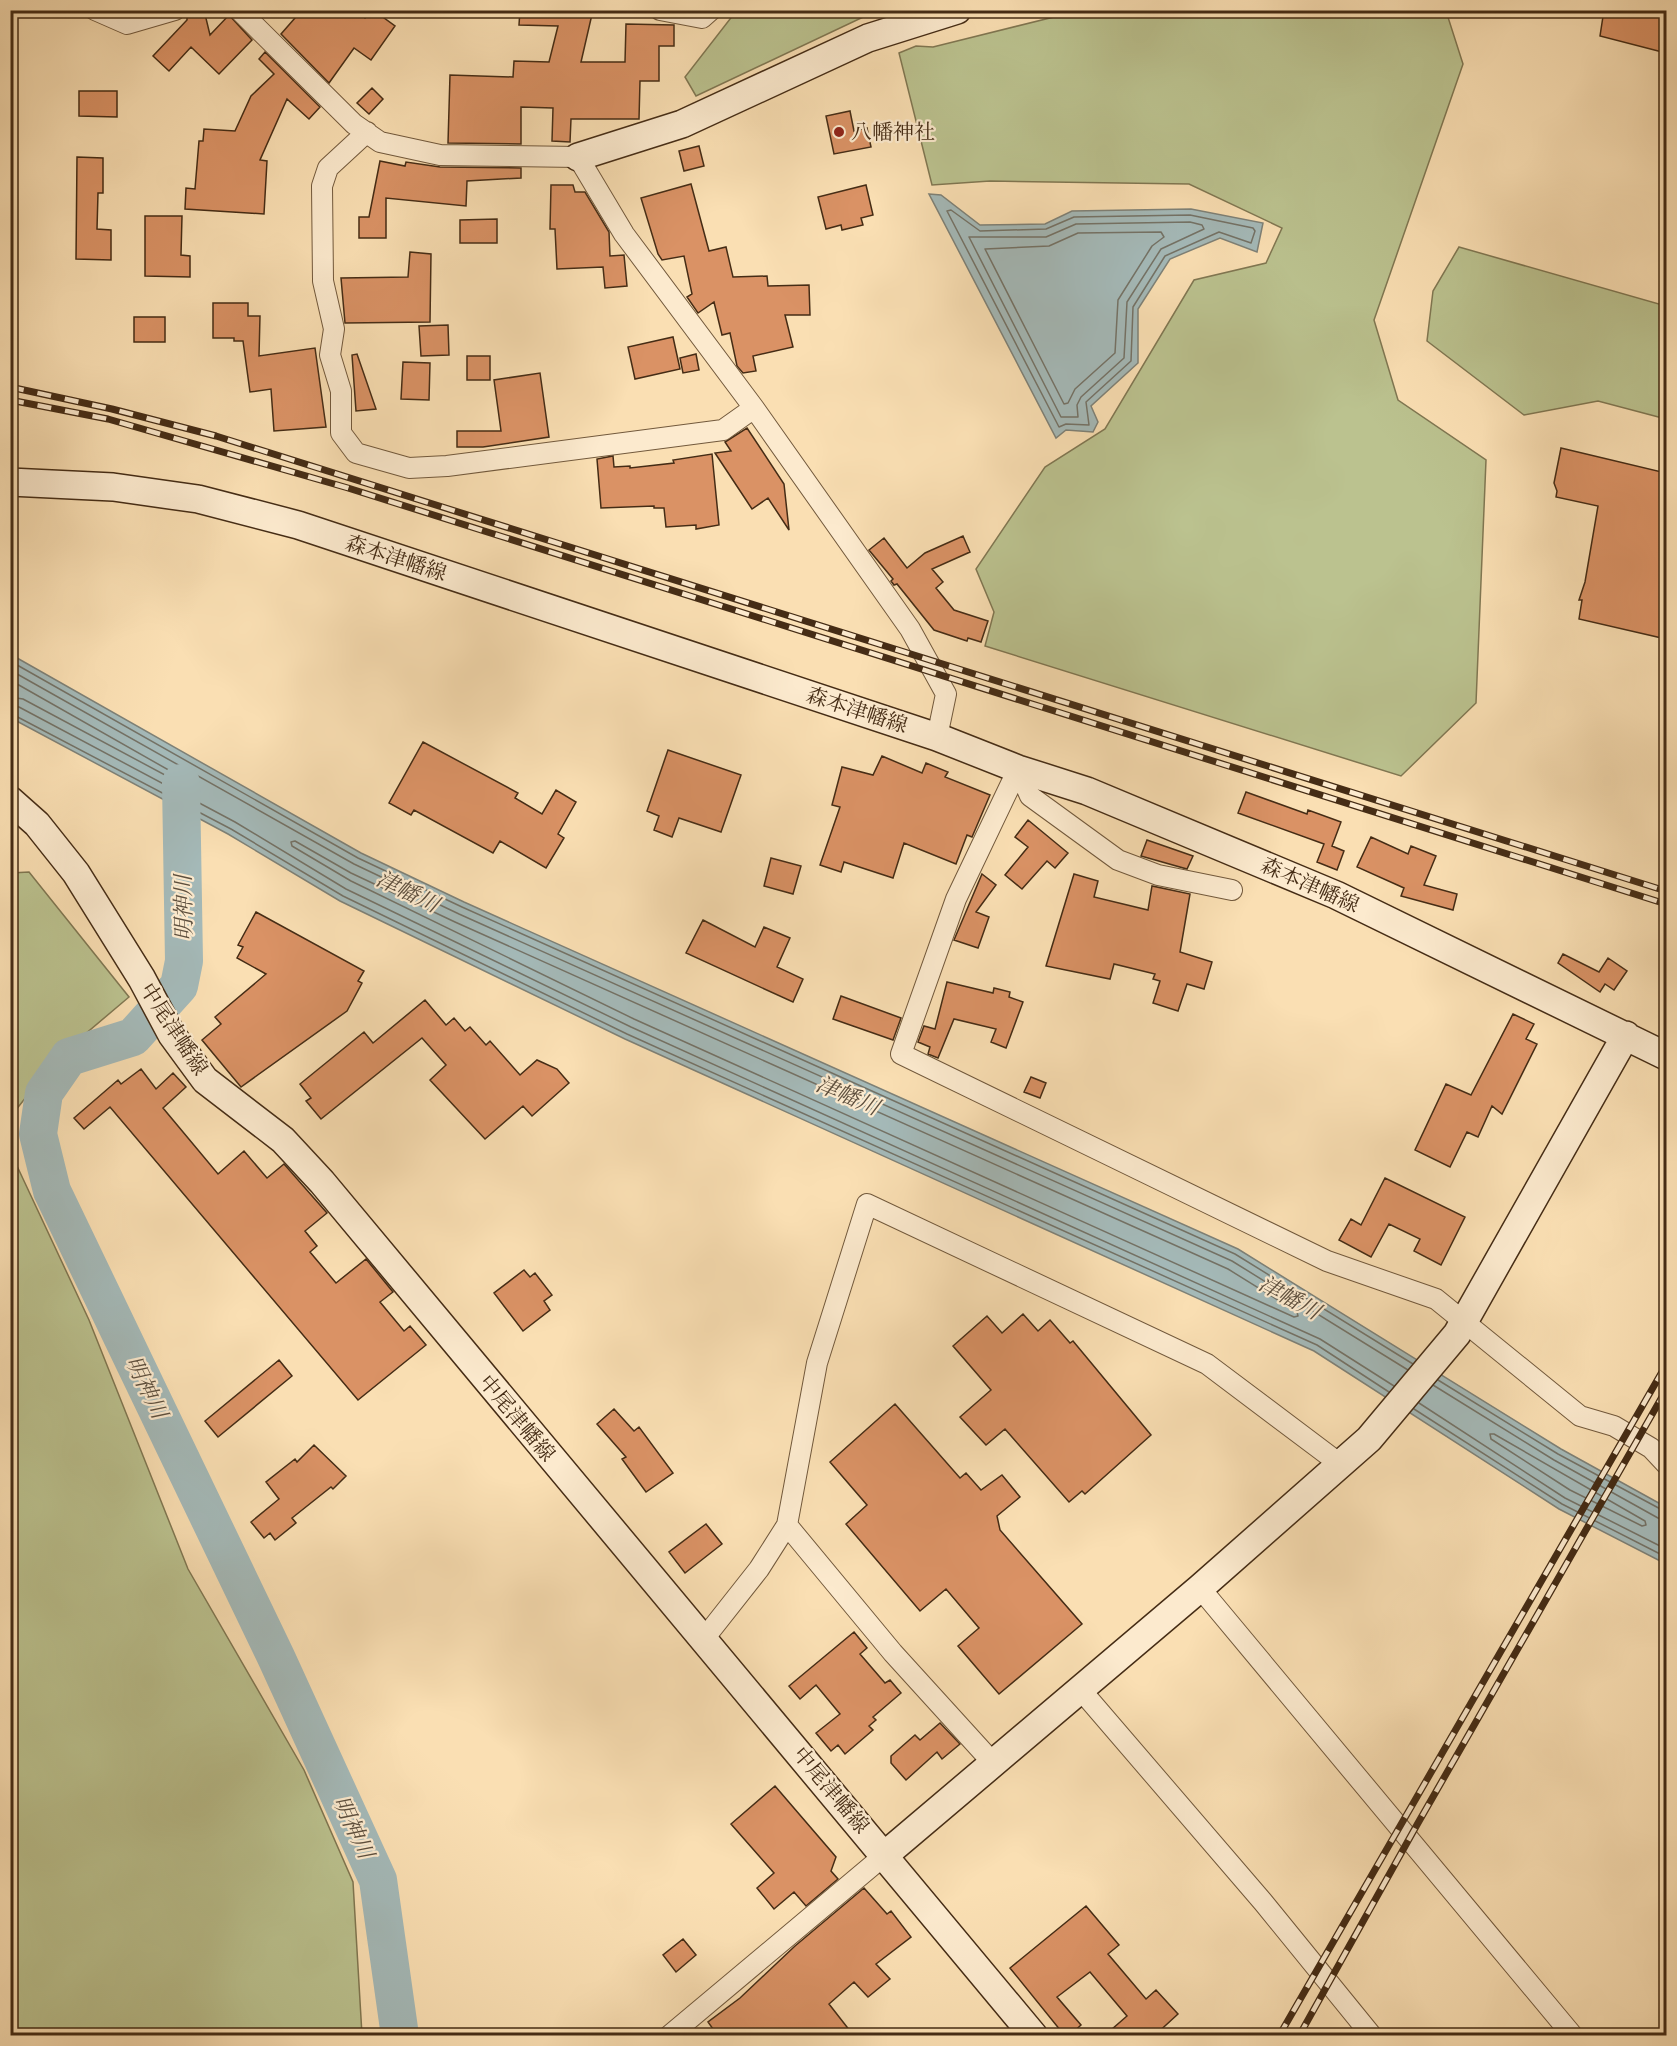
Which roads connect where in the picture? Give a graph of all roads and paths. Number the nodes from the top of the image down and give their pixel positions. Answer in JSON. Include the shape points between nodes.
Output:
{"nodes":[{"id":1,"x":95,"y":10,"type":"edge"},
{"id":2,"x":175,"y":10,"type":"edge"},
{"id":3,"x":238,"y":10,"type":"edge"},
{"id":4,"x":660,"y":10,"type":"edge"},
{"id":5,"x":711,"y":10,"type":"edge"},
{"id":6,"x":957,"y":10,"type":"edge"},
{"id":7,"x":367,"y":132,"type":"junction"},
{"id":8,"x":578,"y":157,"type":"junction"},
{"id":9,"x":754,"y":408,"type":"junction"},
{"id":10,"x":10,"y":482,"type":"edge"},
{"id":11,"x":937,"y":737,"type":"junction"},
{"id":12,"x":1018,"y":769,"type":"junction"},
{"id":13,"x":10,"y":800,"type":"edge"},
{"id":14,"x":1232,"y":890,"type":"dead end"},
{"id":15,"x":1626,"y":1035,"type":"junction"},
{"id":16,"x":1666,"y":1056,"type":"edge"},
{"id":17,"x":1460,"y":1328,"type":"junction"},
{"id":18,"x":1340,"y":1464,"type":"junction"},
{"id":19,"x":1666,"y":1464,"type":"edge"},
{"id":20,"x":786,"y":1525,"type":"junction"},
{"id":21,"x":1200,"y":1588,"type":"junction"},
{"id":22,"x":703,"y":1640,"type":"junction"},
{"id":23,"x":1080,"y":1689,"type":"junction"},
{"id":24,"x":993,"y":1763,"type":"junction"},
{"id":25,"x":886,"y":1854,"type":"junction"},
{"id":26,"x":669,"y":2036,"type":"edge"},
{"id":27,"x":1034,"y":2036,"type":"edge"},
{"id":28,"x":1372,"y":2036,"type":"edge"},
{"id":29,"x":1573,"y":2036,"type":"edge"}],
"edges":[{"from":1,"to":2,"type":"street","via":[[127,24]]},
{"from":3,"to":7,"type":"street","via":[[354,124]]},
{"from":4,"to":5,"type":"street","via":[[702,18]]},
{"from":6,"to":8,"type":"main road","via":[[868,38],[682,124]]},
{"from":7,"to":8,"type":"street","via":[[380,142],[440,155]]},
{"from":7,"to":9,"type":"street","via":[[328,168],[322,186],[323,281],[334,329],[330,355],[340,391],[341,433],[356,453],[409,468],[447,466],[723,430]]},
{"from":8,"to":9,"type":"street","via":[[624,234]]},
{"from":9,"to":11,"type":"street","via":[[910,629],[946,694]]},
{"from":10,"to":11,"type":"main road","name":"森本津幡線","via":[[166,494],[298,525]]},
{"from":11,"to":12,"type":"main road","name":"森本津幡線"},
{"from":12,"to":14,"type":"street","via":[[1030,796],[1118,860],[1158,875]]},
{"from":12,"to":15,"type":"main road","name":"森本津幡線","via":[[1088,791],[1336,895]]},
{"from":12,"to":17,"type":"street","via":[[956,899],[901,1054],[1328,1261],[1436,1299]]},
{"from":13,"to":22,"type":"main road","name":"中尾津幡線","via":[[37,824],[76,873],[172,1035],[205,1080],[283,1140],[322,1182]]},
{"from":15,"to":16,"type":"main road","name":"森本津幡線"},
{"from":15,"to":17,"type":"main road"},
{"from":17,"to":18,"type":"main road","via":[[1369,1439]]},
{"from":17,"to":19,"type":"street","via":[[1580,1416],[1614,1426],[1651,1448]]},
{"from":18,"to":20,"type":"street","via":[[1207,1365],[867,1204],[817,1364]]},
{"from":18,"to":21,"type":"main road"},
{"from":20,"to":22,"type":"street","via":[[759,1569]]},
{"from":20,"to":24,"type":"street","via":[[893,1653]]},
{"from":21,"to":23,"type":"main road"},
{"from":21,"to":29,"type":"street"},
{"from":22,"to":25,"type":"main road","name":"中尾津幡線"},
{"from":23,"to":24,"type":"main road"},
{"from":23,"to":28,"type":"street"},
{"from":24,"to":25,"type":"main road"},
{"from":25,"to":26,"type":"street"},
{"from":25,"to":27,"type":"main road","name":"中尾津幡線"}]}
